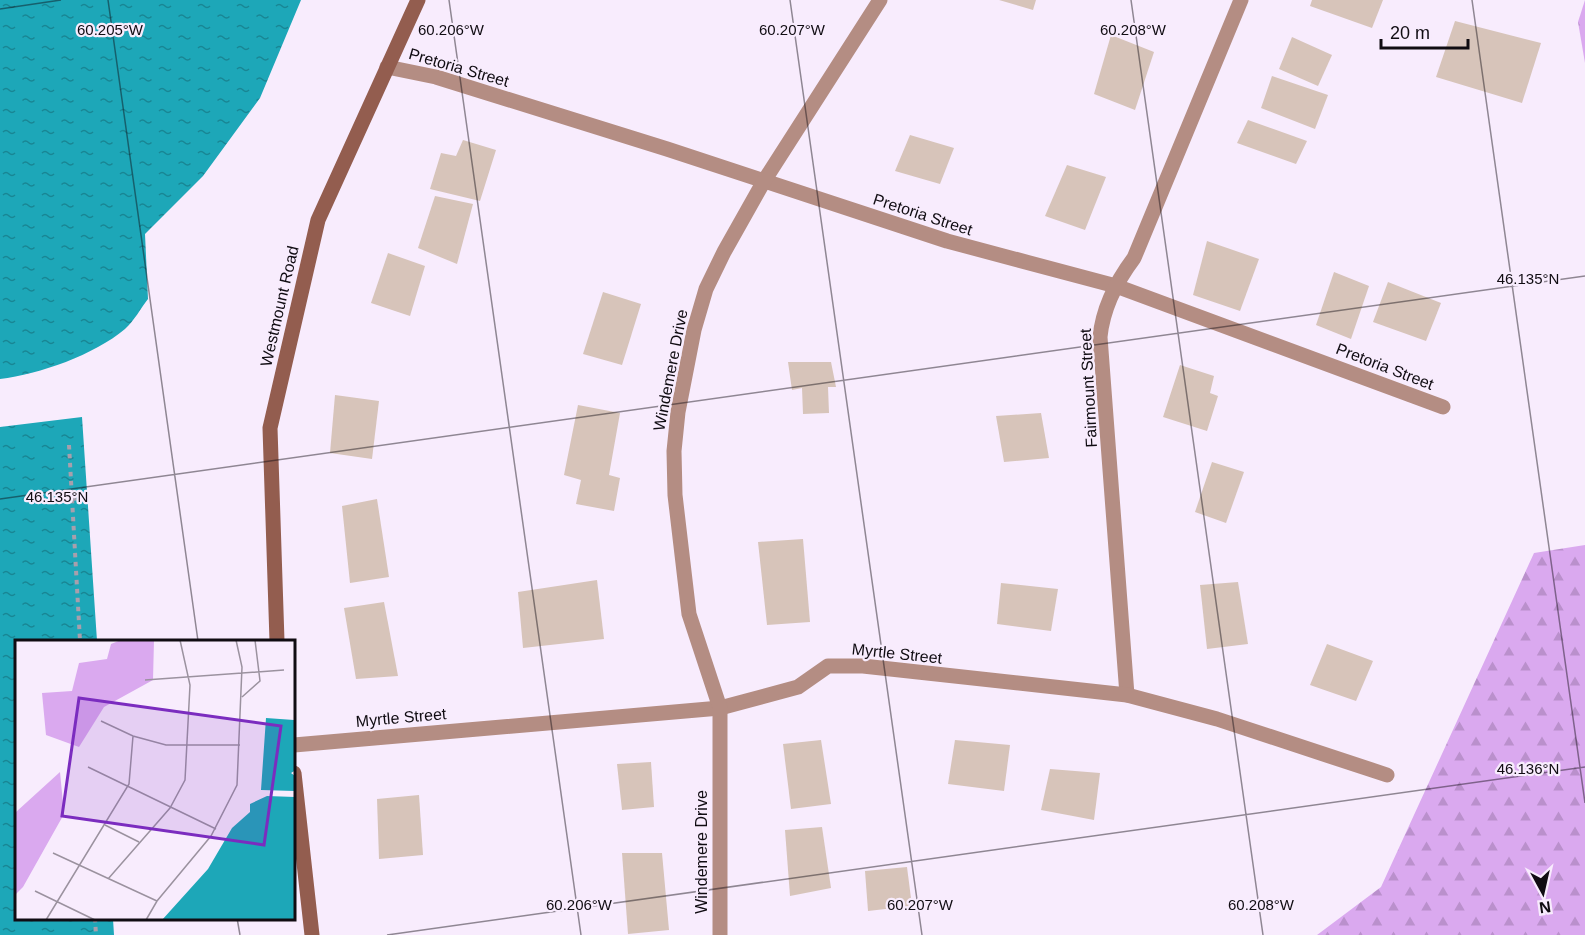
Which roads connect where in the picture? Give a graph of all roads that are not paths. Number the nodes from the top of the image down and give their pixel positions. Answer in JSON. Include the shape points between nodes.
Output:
{"nodes":[{"id":1,"x":418,"y":0,"type":"edge"},
{"id":2,"x":880,"y":0,"type":"edge"},
{"id":3,"x":1241,"y":0,"type":"edge"},
{"id":4,"x":387,"y":67,"type":"junction"},
{"id":5,"x":764,"y":181,"type":"junction"},
{"id":6,"x":1116,"y":286,"type":"junction"},
{"id":7,"x":1443,"y":407,"type":"dead end"},
{"id":8,"x":277,"y":640,"type":"edge"},
{"id":9,"x":1127,"y":695,"type":"junction"},
{"id":10,"x":720,"y":708,"type":"junction"},
{"id":11,"x":296,"y":745,"type":"edge"},
{"id":12,"x":1387,"y":775,"type":"dead end"},
{"id":13,"x":296,"y":791,"type":"edge"},
{"id":14,"x":312,"y":935,"type":"edge"},
{"id":15,"x":720,"y":935,"type":"edge"}],
"edges":[{"from":1,"to":4,"type":"main road","name":"Westmount Road"},
{"from":2,"to":5,"type":"street","name":"Windemere Drive"},
{"from":3,"to":6,"type":"street","name":"Fairmount Street","via":[[1134,258]]},
{"from":4,"to":5,"type":"street","name":"Pretoria Street","via":[[447,81]]},
{"from":4,"to":8,"type":"main road","name":"Westmount Road","via":[[318,220],[270,428]]},
{"from":5,"to":6,"type":"street","name":"Pretoria Street","via":[[947,241]]},
{"from":5,"to":10,"type":"street","name":"Windemere Drive","via":[[706,289],[694,330],[674,452],[689,615]]},
{"from":6,"to":7,"type":"street","name":"Pretoria Street"},
{"from":6,"to":9,"type":"street","name":"Fairmount Street","via":[[1102,319],[1100,337]]},
{"from":9,"to":10,"type":"street","name":"Myrtle Street","via":[[863,666],[828,666],[798,687]]},
{"from":9,"to":12,"type":"street","name":"Myrtle Street","via":[[1217,719]]},
{"from":10,"to":11,"type":"street","name":"Myrtle Street"},
{"from":10,"to":15,"type":"street","name":"Windemere Drive"},
{"from":13,"to":14,"type":"main road"}]}
